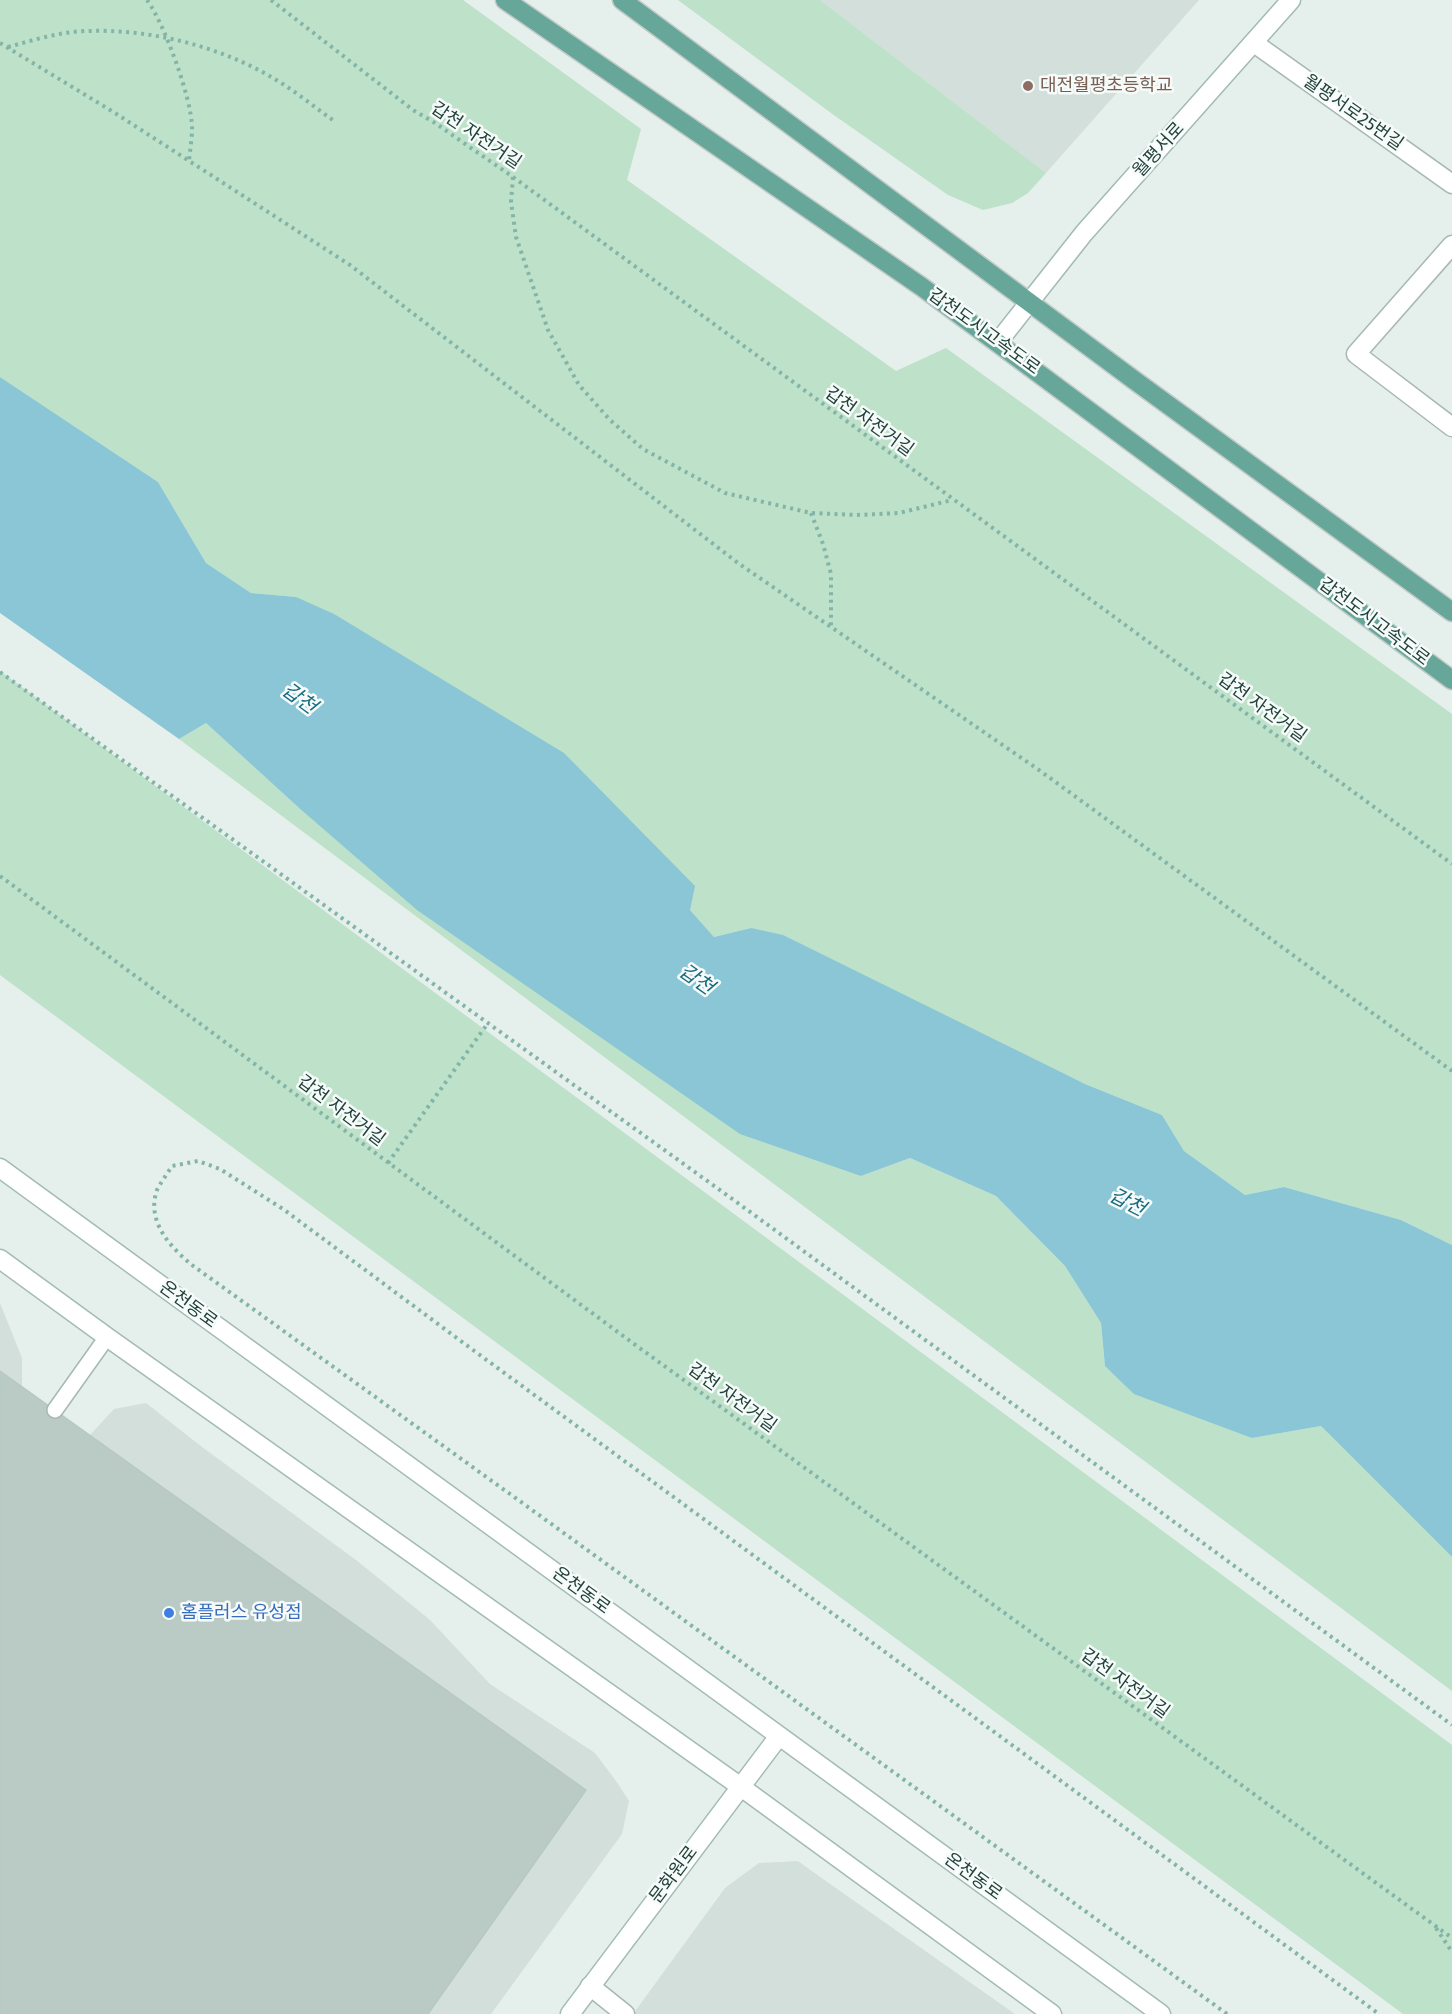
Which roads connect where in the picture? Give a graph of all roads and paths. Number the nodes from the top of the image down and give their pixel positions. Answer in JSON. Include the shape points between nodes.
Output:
{"nodes":[{"id":1,"x":147,"y":0,"type":"edge"},
{"id":2,"x":272,"y":0,"type":"edge"},
{"id":3,"x":505,"y":0,"type":"edge"},
{"id":4,"x":622,"y":0,"type":"edge"},
{"id":5,"x":1292,"y":0,"type":"edge"},
{"id":6,"x":166,"y":39,"type":"junction"},
{"id":7,"x":0,"y":43,"type":"edge"},
{"id":8,"x":1254,"y":43,"type":"junction"},
{"id":9,"x":7,"y":47,"type":"junction"},
{"id":10,"x":334,"y":122,"type":"dead end"},
{"id":11,"x":189,"y":162,"type":"junction"},
{"id":12,"x":513,"y":177,"type":"junction"},
{"id":13,"x":1452,"y":183,"type":"edge"},
{"id":14,"x":1452,"y":245,"type":"edge"},
{"id":15,"x":1029,"y":301,"type":"junction"},
{"id":16,"x":998,"y":342,"type":"junction"},
{"id":17,"x":1452,"y":427,"type":"edge"},
{"id":18,"x":953,"y":500,"type":"junction"},
{"id":19,"x":811,"y":513,"type":"junction"},
{"id":20,"x":1452,"y":612,"type":"edge"},
{"id":21,"x":831,"y":627,"type":"junction"},
{"id":22,"x":0,"y":672,"type":"edge"},
{"id":23,"x":1452,"y":680,"type":"edge"},
{"id":24,"x":1452,"y":864,"type":"edge"},
{"id":25,"x":0,"y":876,"type":"edge"},
{"id":26,"x":488,"y":1023,"type":"junction"},
{"id":27,"x":1452,"y":1071,"type":"edge"},
{"id":28,"x":388,"y":1162,"type":"junction"},
{"id":29,"x":0,"y":1168,"type":"edge"},
{"id":30,"x":0,"y":1259,"type":"edge"},
{"id":31,"x":107,"y":1337,"type":"junction"},
{"id":32,"x":55,"y":1410,"type":"dead end"},
{"id":33,"x":1452,"y":1725,"type":"edge"},
{"id":34,"x":779,"y":1736,"type":"junction"},
{"id":35,"x":741,"y":1787,"type":"junction"},
{"id":36,"x":1434,"y":1925,"type":"junction"},
{"id":37,"x":1452,"y":1938,"type":"edge"},
{"id":38,"x":1452,"y":1952,"type":"edge"},
{"id":39,"x":590,"y":1986,"type":"junction"},
{"id":40,"x":570,"y":2014,"type":"edge"},
{"id":41,"x":625,"y":2014,"type":"edge"},
{"id":42,"x":1052,"y":2014,"type":"edge"},
{"id":43,"x":1161,"y":2014,"type":"edge"},
{"id":44,"x":1227,"y":2014,"type":"edge"},
{"id":45,"x":1379,"y":2014,"type":"edge"}],
"edges":[{"from":1,"to":6,"type":"path"},
{"from":2,"to":12,"type":"path","name":"갑천 자전거길","via":[[413,110]]},
{"from":3,"to":16,"type":"main road","name":"갑천도시고속도로"},
{"from":4,"to":15,"type":"main road"},
{"from":5,"to":8,"type":"main road","name":"월평서로"},
{"from":6,"to":9,"type":"path","via":[[87,31]]},
{"from":6,"to":10,"type":"path","via":[[231,57],[266,74]]},
{"from":6,"to":11,"type":"path","via":[[186,92],[192,126]]},
{"from":7,"to":9,"type":"path"},
{"from":8,"to":13,"type":"main road","name":"월평서로25번길"},
{"from":8,"to":15,"type":"main road","name":"월평서로","via":[[1084,233]]},
{"from":9,"to":11,"type":"path"},
{"from":11,"to":21,"type":"path","via":[[350,265],[738,563]]},
{"from":12,"to":18,"type":"path","name":"갑천 자전거길"},
{"from":12,"to":19,"type":"path","via":[[516,237],[548,330],[579,385],[610,420],[642,449],[725,494]]},
{"from":14,"to":17,"type":"main road","via":[[1356,354]]},
{"from":15,"to":16,"type":"main road","name":"월평서로"},
{"from":15,"to":20,"type":"main road"},
{"from":16,"to":23,"type":"main road","name":"갑천도시고속도로"},
{"from":18,"to":19,"type":"path","via":[[899,513]]},
{"from":18,"to":24,"type":"path","name":"갑천 자전거길"},
{"from":19,"to":21,"type":"path","via":[[831,574]]},
{"from":21,"to":27,"type":"path","via":[[1039,770]]},
{"from":22,"to":26,"type":"path"},
{"from":25,"to":28,"type":"path","name":"갑천 자전거길"},
{"from":26,"to":28,"type":"path"},
{"from":26,"to":33,"type":"path"},
{"from":28,"to":36,"type":"path","name":"갑천 자전거길"},
{"from":29,"to":34,"type":"main road","name":"온천동로"},
{"from":30,"to":31,"type":"main road"},
{"from":31,"to":32,"type":"lane"},
{"from":31,"to":35,"type":"main road"},
{"from":34,"to":35,"type":"main road","name":"문화원로"},
{"from":34,"to":43,"type":"main road","name":"온천동로"},
{"from":35,"to":39,"type":"main road","name":"문화원로"},
{"from":35,"to":42,"type":"main road"},
{"from":36,"to":37,"type":"path","name":"갑천 자전거길"},
{"from":36,"to":38,"type":"path"},
{"from":39,"to":40,"type":"main road","name":"문화원로"},
{"from":39,"to":41,"type":"main road"},
{"from":44,"to":45,"type":"path","via":[[172,1249],[153,1206],[172,1166],[198,1161],[220,1169],[283,1209]]}]}
